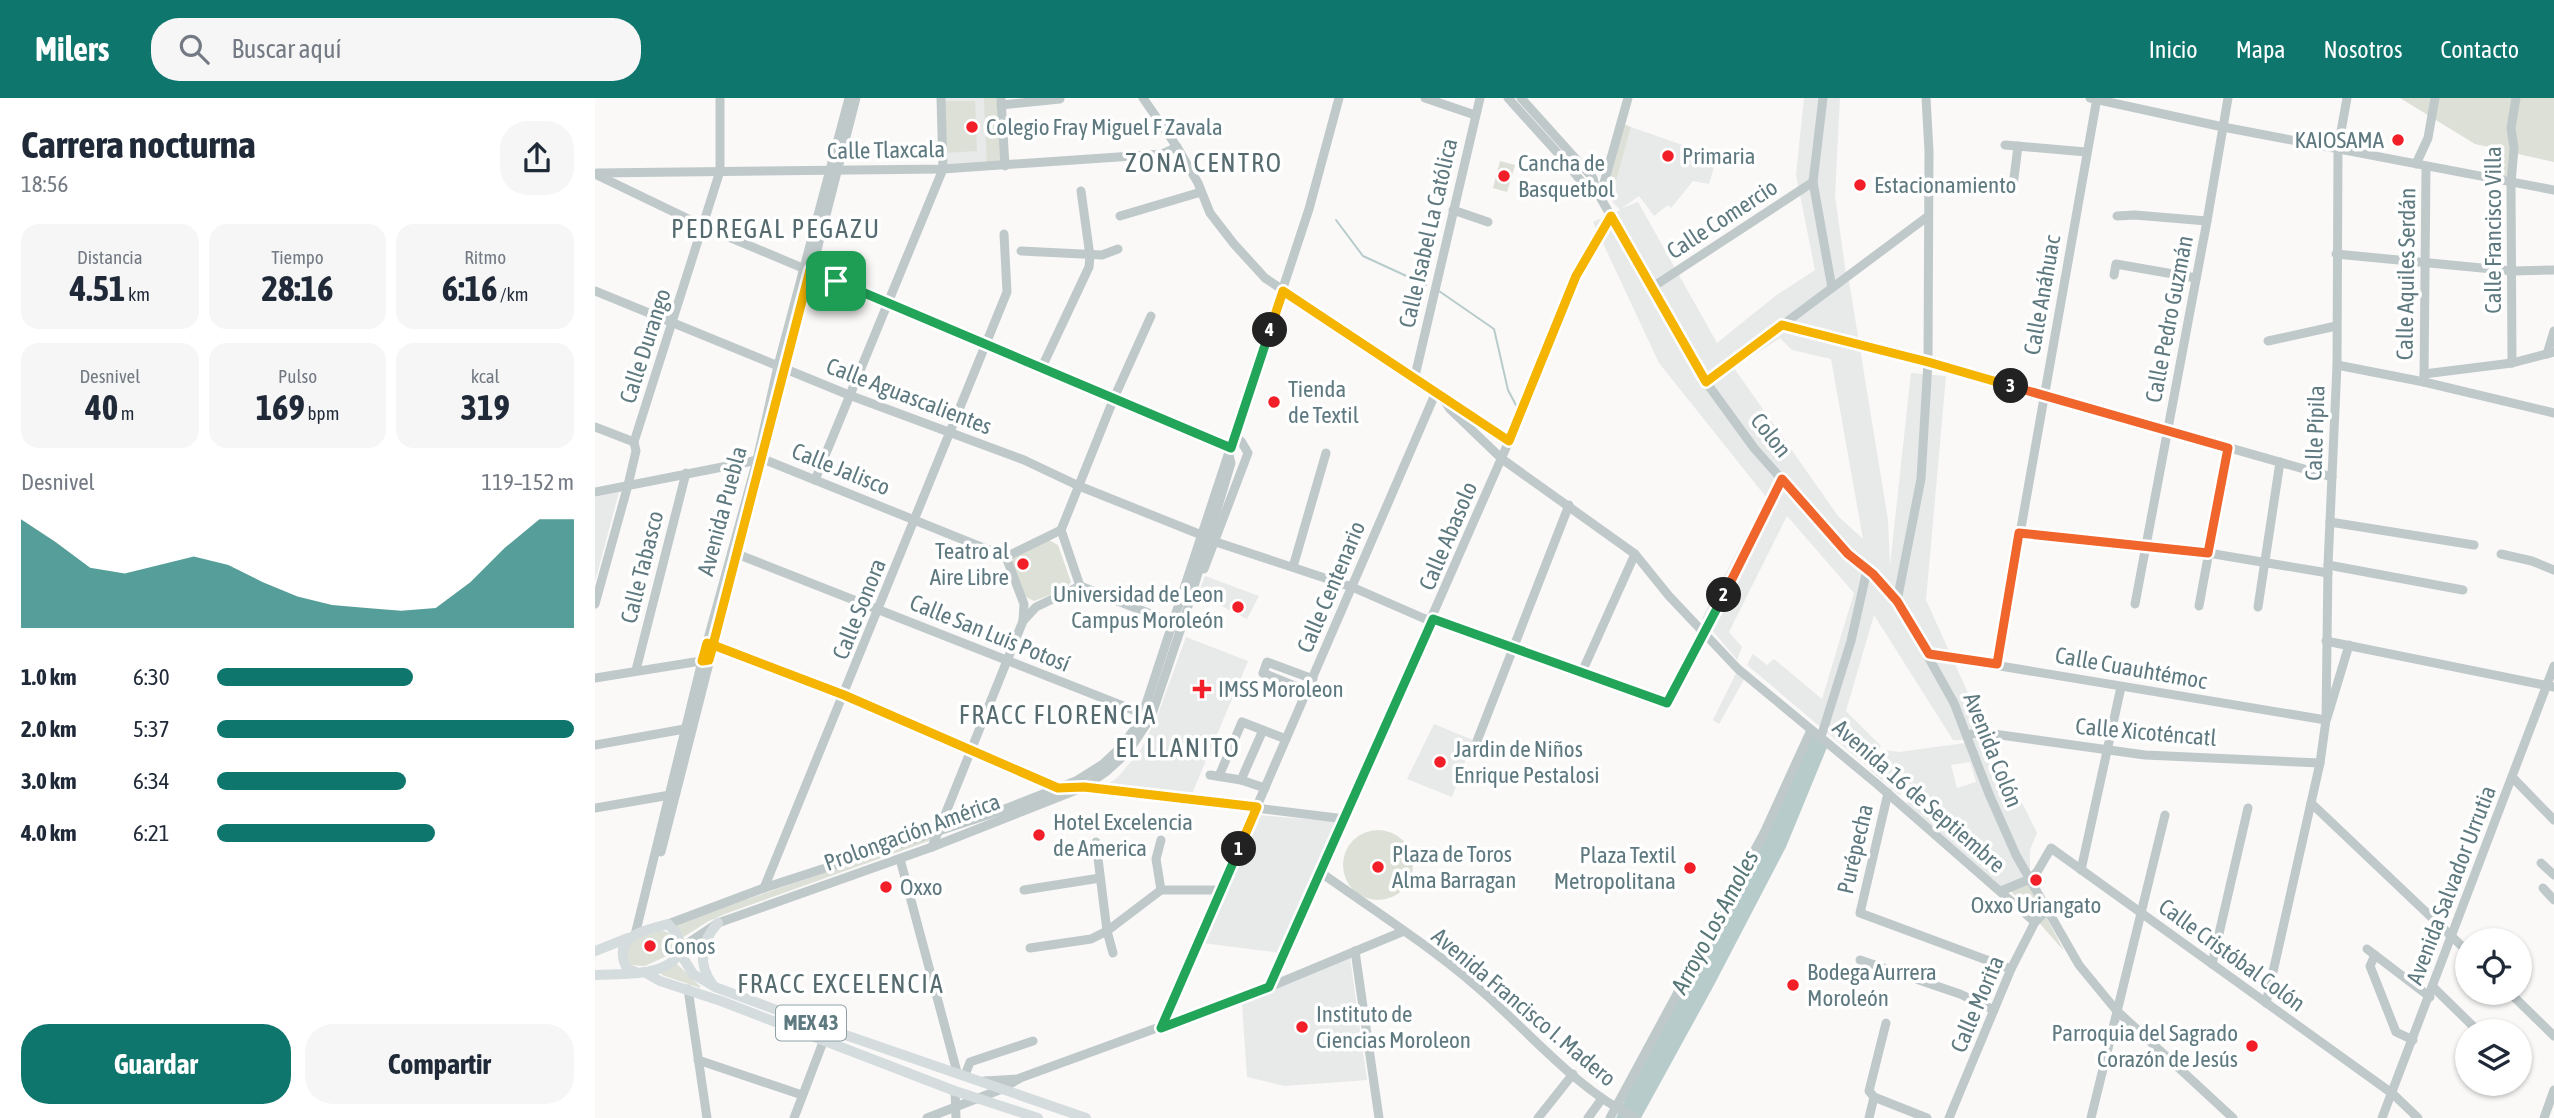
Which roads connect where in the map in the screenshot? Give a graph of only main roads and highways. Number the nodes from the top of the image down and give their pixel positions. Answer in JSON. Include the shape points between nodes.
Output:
{"nodes":[{"id":1,"x":718,"y":923,"type":"road end"},
{"id":2,"x":632,"y":936,"type":"junction"},
{"id":3,"x":681,"y":950,"type":"junction"},
{"id":4,"x":595,"y":951,"type":"edge"},
{"id":5,"x":642,"y":973,"type":"junction"},
{"id":6,"x":595,"y":975,"type":"edge"},
{"id":7,"x":715,"y":987,"type":"junction"},
{"id":8,"x":961,"y":1073,"type":"junction"},
{"id":9,"x":982,"y":1081,"type":"junction"},
{"id":10,"x":955,"y":1091,"type":"junction"},
{"id":11,"x":977,"y":1098,"type":"junction"},
{"id":12,"x":1038,"y":1118,"type":"edge"},
{"id":13,"x":1086,"y":1118,"type":"edge"}],
"edges":[{"from":1,"to":7,"type":"main road","via":[[705,941],[702,956]]},
{"from":2,"to":3,"type":"main road","number":"MEX 43","via":[[668,924]]},
{"from":2,"to":4,"type":"main road"},
{"from":2,"to":5,"type":"main road","via":[[622,948],[622,960],[627,970]]},
{"from":3,"to":5,"type":"main road","number":"MEX 43","via":[[666,965]]},
{"from":3,"to":7,"type":"main road","number":"MEX 43","via":[[693,974]]},
{"from":5,"to":6,"type":"main road","number":"MEX 43"},
{"from":5,"to":10,"type":"main road","number":"MEX 43"},
{"from":7,"to":8,"type":"main road","number":"MEX 43"},
{"from":8,"to":9,"type":"main road","number":"MEX 43"},
{"from":8,"to":10,"type":"main road","via":[[952,1077]]},
{"from":9,"to":11,"type":"main road"},
{"from":9,"to":13,"type":"main road","number":"MEX 43"},
{"from":10,"to":11,"type":"main road","number":"MEX 43"},
{"from":11,"to":12,"type":"main road","number":"MEX 43"}]}
